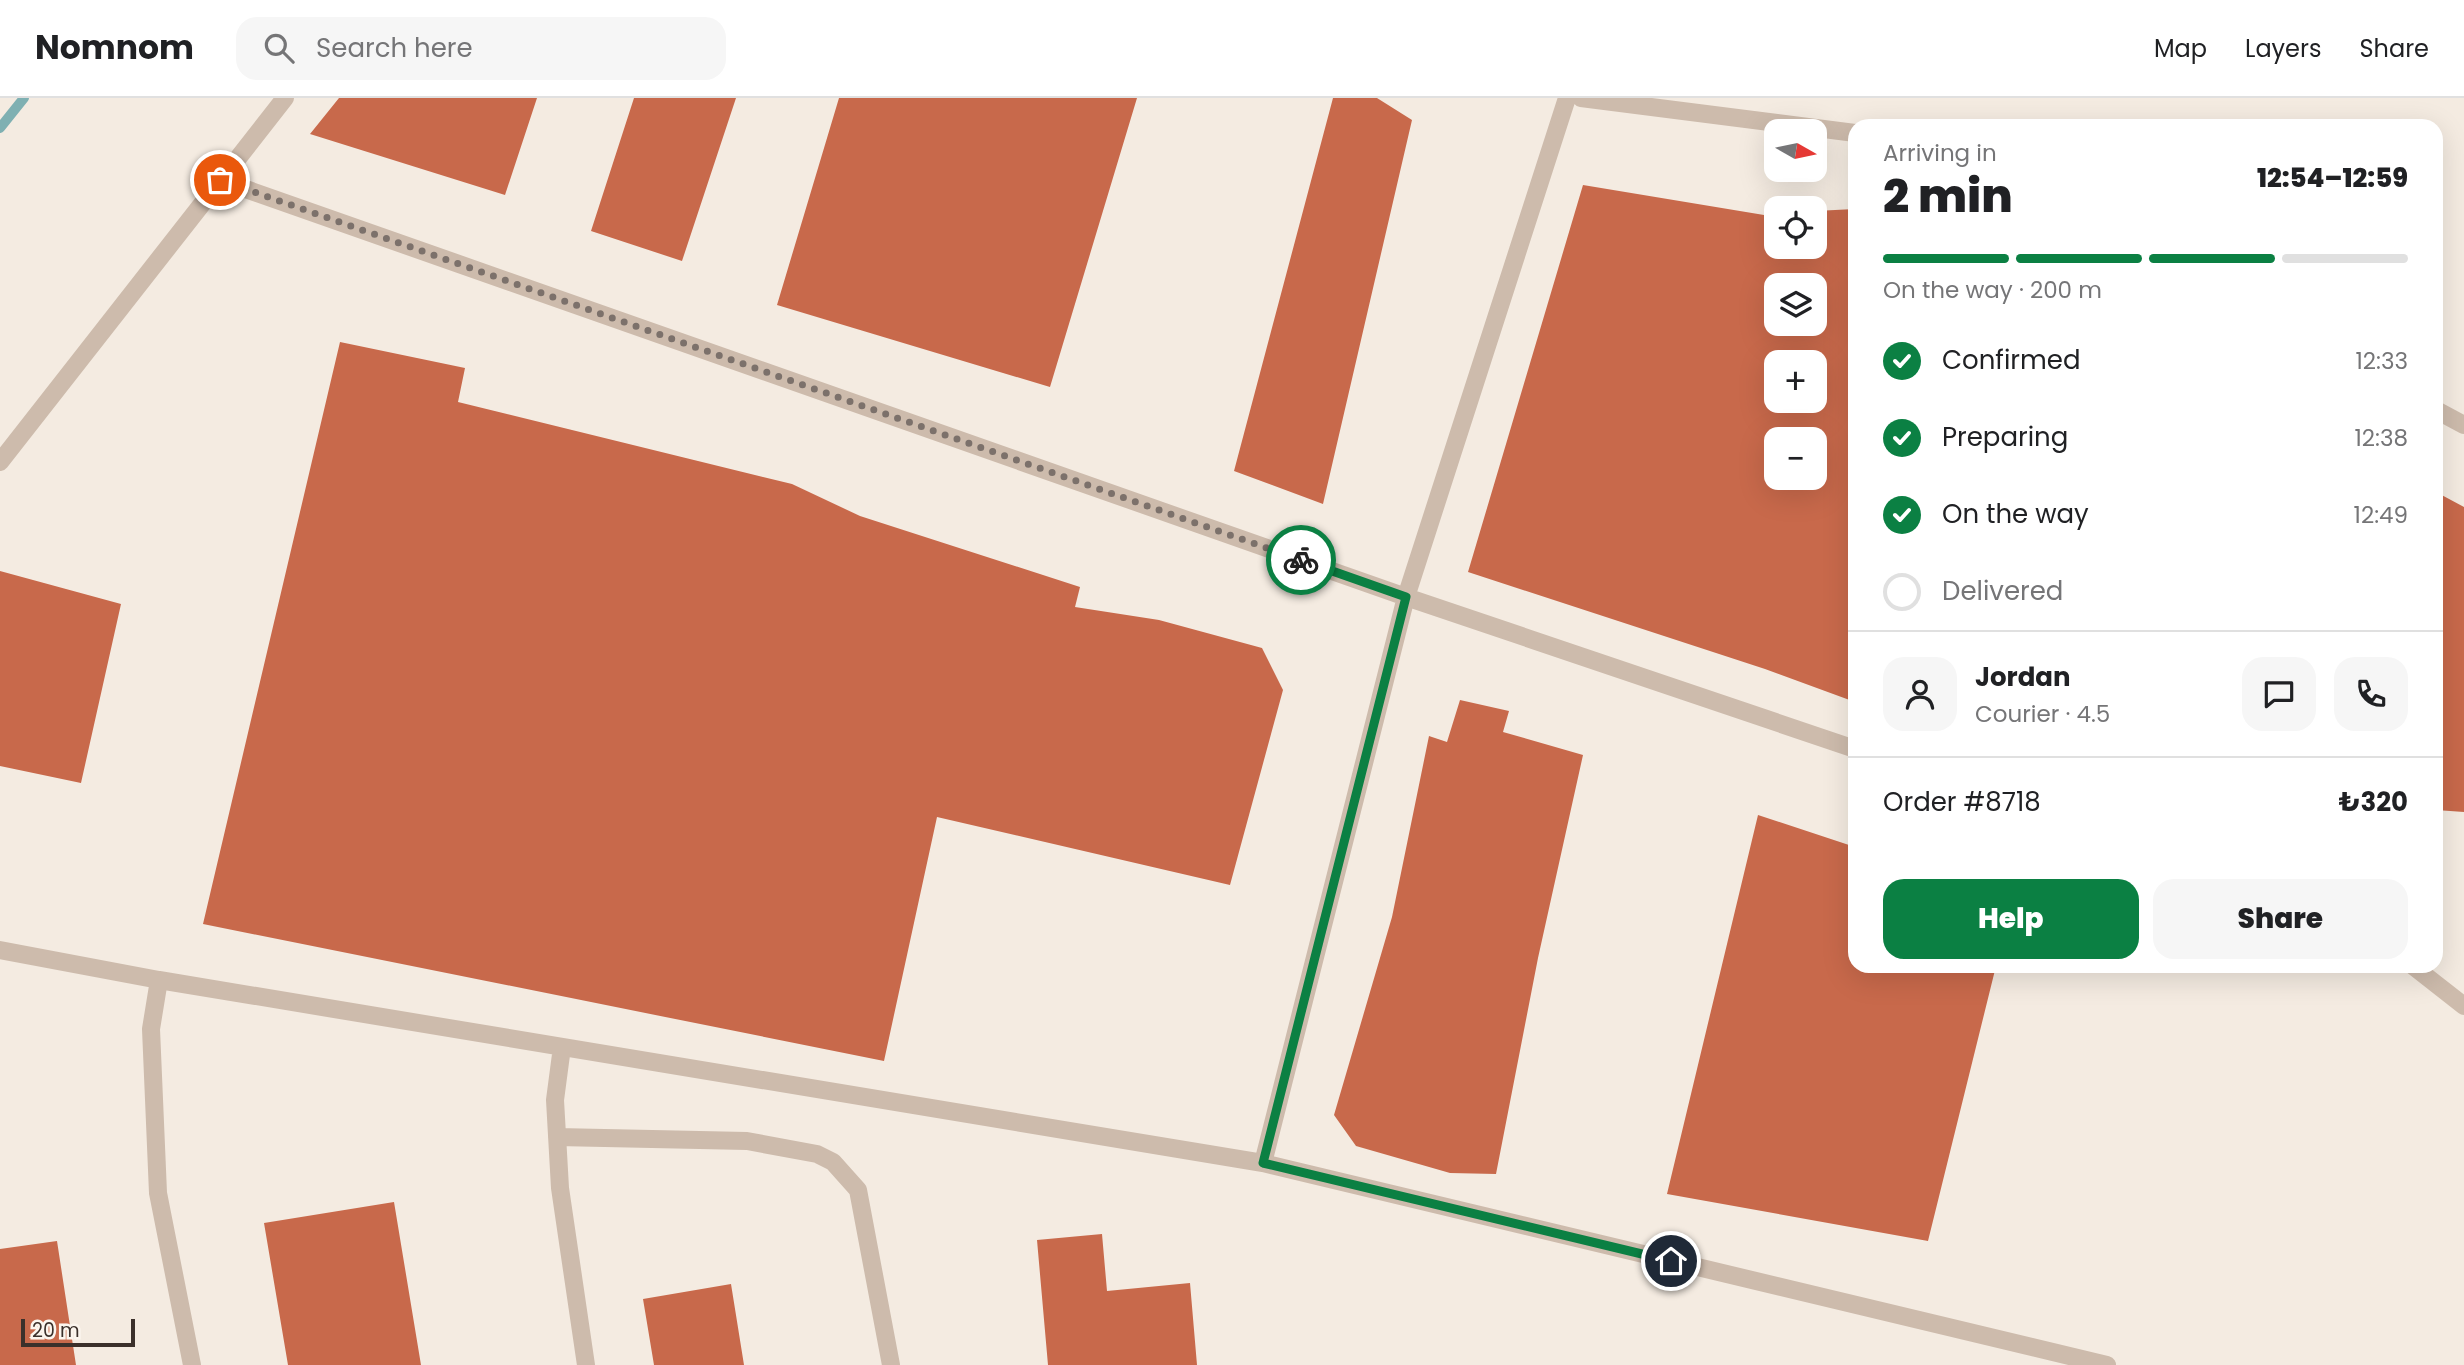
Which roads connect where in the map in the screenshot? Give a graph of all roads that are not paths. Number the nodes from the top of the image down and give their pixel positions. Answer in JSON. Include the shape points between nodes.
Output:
{"nodes":[{"id":1,"x":285,"y":98,"type":"edge"},
{"id":2,"x":1567,"y":98,"type":"edge"},
{"id":3,"x":1581,"y":98,"type":"edge"},
{"id":4,"x":1848,"y":132,"type":"edge"},
{"id":5,"x":220,"y":180,"type":"junction"},
{"id":6,"x":2443,"y":414,"type":"edge"},
{"id":7,"x":2464,"y":425,"type":"edge"},
{"id":8,"x":0,"y":462,"type":"edge"},
{"id":9,"x":1406,"y":597,"type":"junction"},
{"id":10,"x":1848,"y":747,"type":"edge"},
{"id":11,"x":0,"y":950,"type":"edge"},
{"id":12,"x":2422,"y":973,"type":"edge"},
{"id":13,"x":159,"y":980,"type":"junction"},
{"id":14,"x":2464,"y":1006,"type":"edge"},
{"id":15,"x":562,"y":1047,"type":"junction"},
{"id":16,"x":557,"y":1137,"type":"junction"},
{"id":17,"x":1263,"y":1163,"type":"junction"},
{"id":18,"x":192,"y":1365,"type":"edge"},
{"id":19,"x":586,"y":1365,"type":"edge"},
{"id":20,"x":891,"y":1365,"type":"edge"},
{"id":21,"x":2107,"y":1365,"type":"edge"}],
"edges":[{"from":1,"to":5,"type":"street"},
{"from":2,"to":9,"type":"street"},
{"from":3,"to":4,"type":"street"},
{"from":5,"to":8,"type":"street"},
{"from":5,"to":9,"type":"street"},
{"from":6,"to":7,"type":"street"},
{"from":9,"to":10,"type":"street"},
{"from":9,"to":17,"type":"street"},
{"from":11,"to":13,"type":"street"},
{"from":12,"to":14,"type":"street"},
{"from":13,"to":15,"type":"street"},
{"from":13,"to":18,"type":"street","via":[[151,1029],[158,1193]]},
{"from":15,"to":16,"type":"street","via":[[555,1100]]},
{"from":15,"to":17,"type":"street"},
{"from":16,"to":19,"type":"street"},
{"from":16,"to":20,"type":"street","via":[[747,1141],[817,1154],[833,1163],[858,1190]]},
{"from":17,"to":21,"type":"street"}]}
